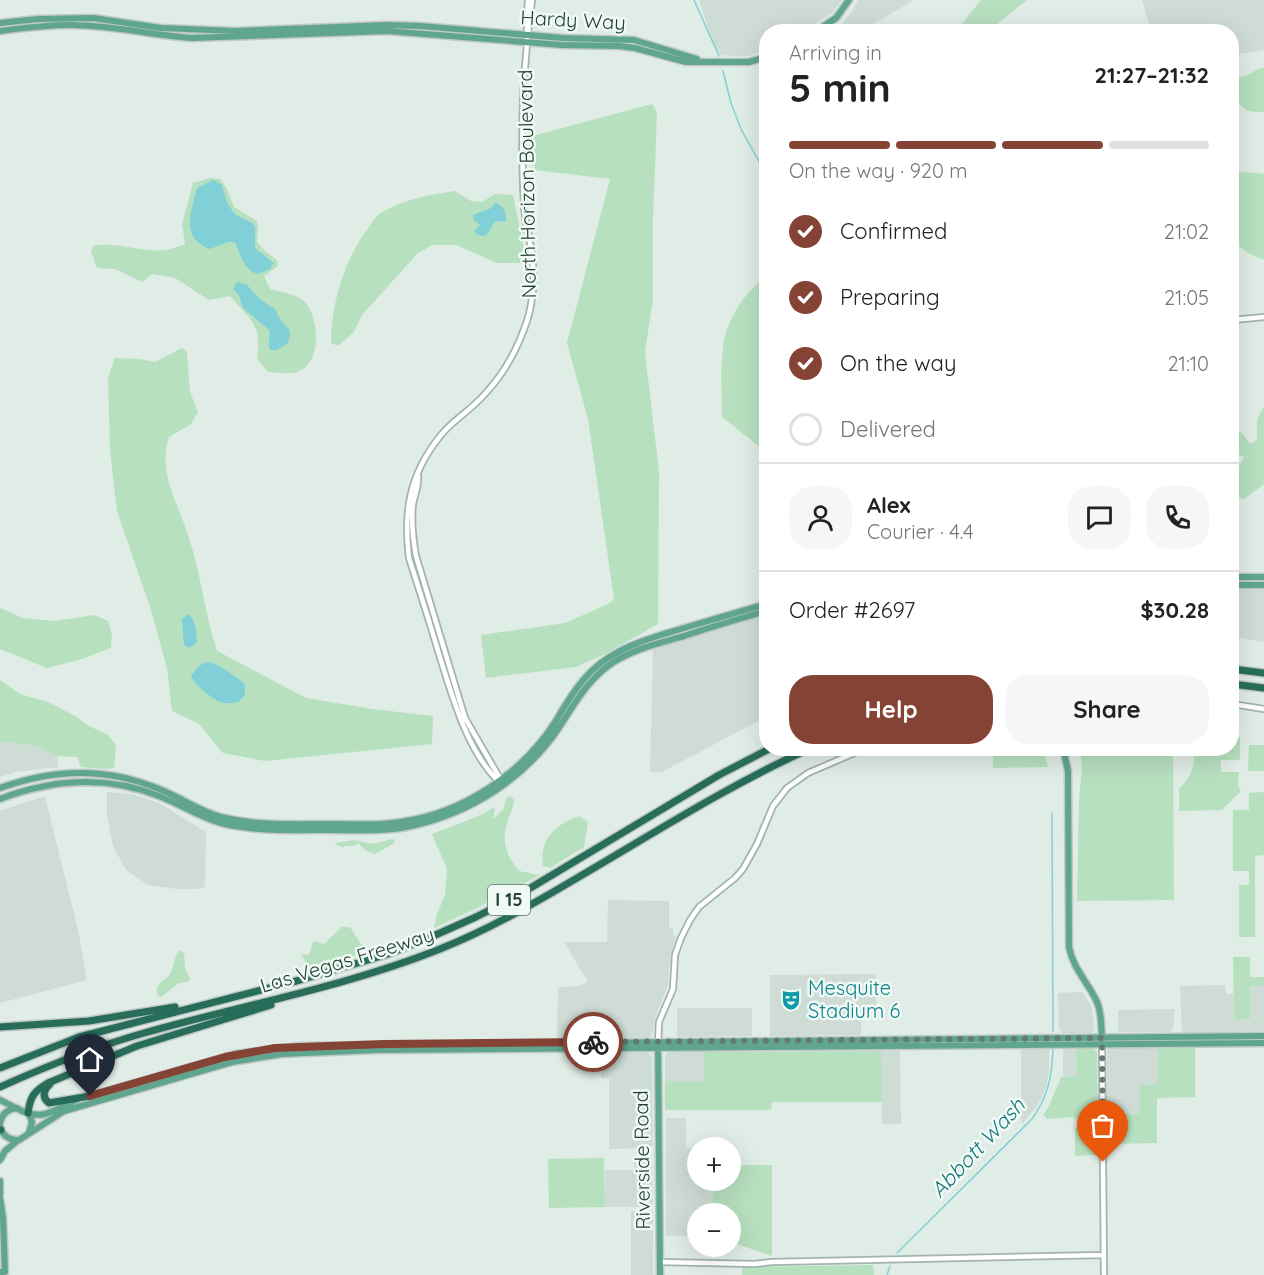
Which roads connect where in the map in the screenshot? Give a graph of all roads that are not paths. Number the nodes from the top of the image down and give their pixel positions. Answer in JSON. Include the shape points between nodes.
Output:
{"nodes":[{"id":1,"x":528,"y":0,"type":"edge"},
{"id":2,"x":532,"y":0,"type":"edge"},
{"id":3,"x":849,"y":0,"type":"edge"},
{"id":4,"x":0,"y":23,"type":"edge"},
{"id":5,"x":827,"y":24,"type":"edge"},
{"id":6,"x":0,"y":30,"type":"edge"},
{"id":7,"x":527,"y":38,"type":"junction"},
{"id":8,"x":759,"y":59,"type":"edge"},
{"id":9,"x":1264,"y":317,"type":"edge"},
{"id":10,"x":1239,"y":319,"type":"edge"},
{"id":11,"x":1239,"y":577,"type":"edge"},
{"id":12,"x":1264,"y":577,"type":"edge"},
{"id":13,"x":1239,"y":585,"type":"edge"},
{"id":14,"x":1264,"y":585,"type":"edge"},
{"id":15,"x":759,"y":606,"type":"edge"},
{"id":16,"x":759,"y":613,"type":"edge"},
{"id":17,"x":1239,"y":670,"type":"edge"},
{"id":18,"x":1264,"y":674,"type":"edge"},
{"id":19,"x":1239,"y":685,"type":"edge"},
{"id":20,"x":1264,"y":688,"type":"edge"},
{"id":21,"x":1239,"y":705,"type":"edge"},
{"id":22,"x":1264,"y":709,"type":"edge"},
{"id":23,"x":759,"y":754,"type":"edge"},
{"id":24,"x":795,"y":756,"type":"edge"},
{"id":25,"x":846,"y":756,"type":"edge"},
{"id":26,"x":1065,"y":756,"type":"edge"},
{"id":27,"x":500,"y":781,"type":"junction"},
{"id":28,"x":0,"y":788,"type":"edge"},
{"id":29,"x":0,"y":799,"type":"edge"},
{"id":30,"x":324,"y":988,"type":"junction"},
{"id":31,"x":225,"y":999,"type":"junction"},
{"id":32,"x":0,"y":1027,"type":"edge"},
{"id":33,"x":1264,"y":1036,"type":"edge"},
{"id":34,"x":1213,"y":1040,"type":"junction"},
{"id":35,"x":1102,"y":1041,"type":"junction"},
{"id":36,"x":1264,"y":1043,"type":"edge"},
{"id":37,"x":384,"y":1044,"type":"junction"},
{"id":38,"x":658,"y":1045,"type":"junction"},
{"id":39,"x":377,"y":1050,"type":"junction"},
{"id":40,"x":0,"y":1068,"type":"edge"},
{"id":41,"x":51,"y":1082,"type":"junction"},
{"id":42,"x":0,"y":1087,"type":"edge"},
{"id":43,"x":90,"y":1096,"type":"junction"},
{"id":44,"x":0,"y":1100,"type":"edge"},
{"id":45,"x":18,"y":1108,"type":"junction"},
{"id":46,"x":30,"y":1116,"type":"junction"},
{"id":47,"x":0,"y":1127,"type":"edge"},
{"id":48,"x":28,"y":1135,"type":"junction"},
{"id":49,"x":19,"y":1140,"type":"junction"},
{"id":50,"x":0,"y":1160,"type":"edge"},
{"id":51,"x":0,"y":1181,"type":"edge"},
{"id":52,"x":0,"y":1196,"type":"edge"},
{"id":53,"x":1103,"y":1256,"type":"junction"},
{"id":54,"x":660,"y":1262,"type":"junction"},
{"id":55,"x":3,"y":1272,"type":"edge"},
{"id":56,"x":660,"y":1275,"type":"edge"},
{"id":57,"x":1104,"y":1275,"type":"edge"}],
"edges":[{"from":1,"to":7,"type":"street","name":"North Horizon Boulevard"},
{"from":2,"to":7,"type":"street","name":"North Horizon Boulevard"},
{"from":3,"to":5,"type":"main road"},
{"from":4,"to":7,"type":"main road","name":"Hardy Way","via":[[93,18],[234,31],[386,25]]},
{"from":6,"to":7,"type":"main road","name":"Hardy Way","via":[[71,25],[192,38],[387,31]]},
{"from":7,"to":8,"type":"main road","name":"Hardy Way","via":[[634,40],[710,63]]},
{"from":7,"to":27,"type":"street","name":"North Horizon Boulevard","via":[[524,204],[533,272],[527,318],[510,362],[484,395],[442,434],[425,458],[418,476],[412,523],[416,556],[465,718]]},
{"from":9,"to":10,"type":"street"},
{"from":11,"to":12,"type":"main road"},
{"from":13,"to":14,"type":"main road"},
{"from":15,"to":27,"type":"main road","via":[[639,642],[608,658],[588,674],[540,742]]},
{"from":16,"to":27,"type":"main road","via":[[640,649],[613,663],[594,678],[544,748],[522,771]]},
{"from":17,"to":18,"type":"highway"},
{"from":19,"to":20,"type":"highway"},
{"from":21,"to":22,"type":"street"},
{"from":23,"to":31,"type":"highway","name":"Las Vegas Freeway","number":"I 15","via":[[476,917],[385,955]]},
{"from":24,"to":30,"type":"highway","name":"Las Vegas Freeway","number":"I 15","via":[[728,790],[481,932],[391,968]]},
{"from":25,"to":38,"type":"street","via":[[821,766],[787,788],[773,806],[743,869],[699,907],[690,920],[675,955],[673,989],[659,1022]]},
{"from":26,"to":35,"type":"main road","via":[[1069,947],[1074,966],[1098,1004]]},
{"from":27,"to":28,"type":"main road","via":[[432,815],[382,824],[261,824],[207,812],[137,781],[95,773],[48,775]]},
{"from":27,"to":29,"type":"main road","via":[[464,809],[432,821],[382,830],[237,827],[203,817],[137,788],[94,781],[53,783]]},
{"from":30,"to":41,"type":"highway","via":[[136,1046]]},
{"from":30,"to":42,"type":"highway","name":"Las Vegas Freeway","number":"I 15","via":[[135,1035]]},
{"from":31,"to":32,"type":"highway","via":[[60,1025]]},
{"from":31,"to":40,"type":"highway","name":"Las Vegas Freeway","number":"I 15","via":[[88,1034]]},
{"from":33,"to":34,"type":"main road"},
{"from":34,"to":35,"type":"main road"},
{"from":34,"to":36,"type":"main road"},
{"from":35,"to":38,"type":"main road"},
{"from":35,"to":53,"type":"street"},
{"from":37,"to":38,"type":"main road"},
{"from":37,"to":39,"type":"main road"},
{"from":37,"to":43,"type":"main road","via":[[252,1051]]},
{"from":38,"to":39,"type":"main road"},
{"from":38,"to":54,"type":"main road","name":"Riverside Road"},
{"from":39,"to":48,"type":"main road","via":[[282,1054],[232,1062],[64,1111]]},
{"from":41,"to":43,"type":"highway","via":[[44,1094],[49,1102]]},
{"from":41,"to":46,"type":"highway","via":[[31,1096]]},
{"from":43,"to":46,"type":"main road","via":[[48,1114]]},
{"from":44,"to":45,"type":"main road"},
{"from":45,"to":46,"type":"main road"},
{"from":45,"to":47,"type":"main road","via":[[4,1113]]},
{"from":46,"to":48,"type":"main road","via":[[32,1127]]},
{"from":47,"to":49,"type":"main road","via":[[9,1139]]},
{"from":48,"to":49,"type":"main road"},
{"from":49,"to":50,"type":"main road"},
{"from":51,"to":52,"type":"main road"},
{"from":52,"to":55,"type":"main road"},
{"from":53,"to":54,"type":"street","via":[[754,1264]]},
{"from":53,"to":57,"type":"street"},
{"from":54,"to":56,"type":"main road","name":"Riverside Road"}]}
